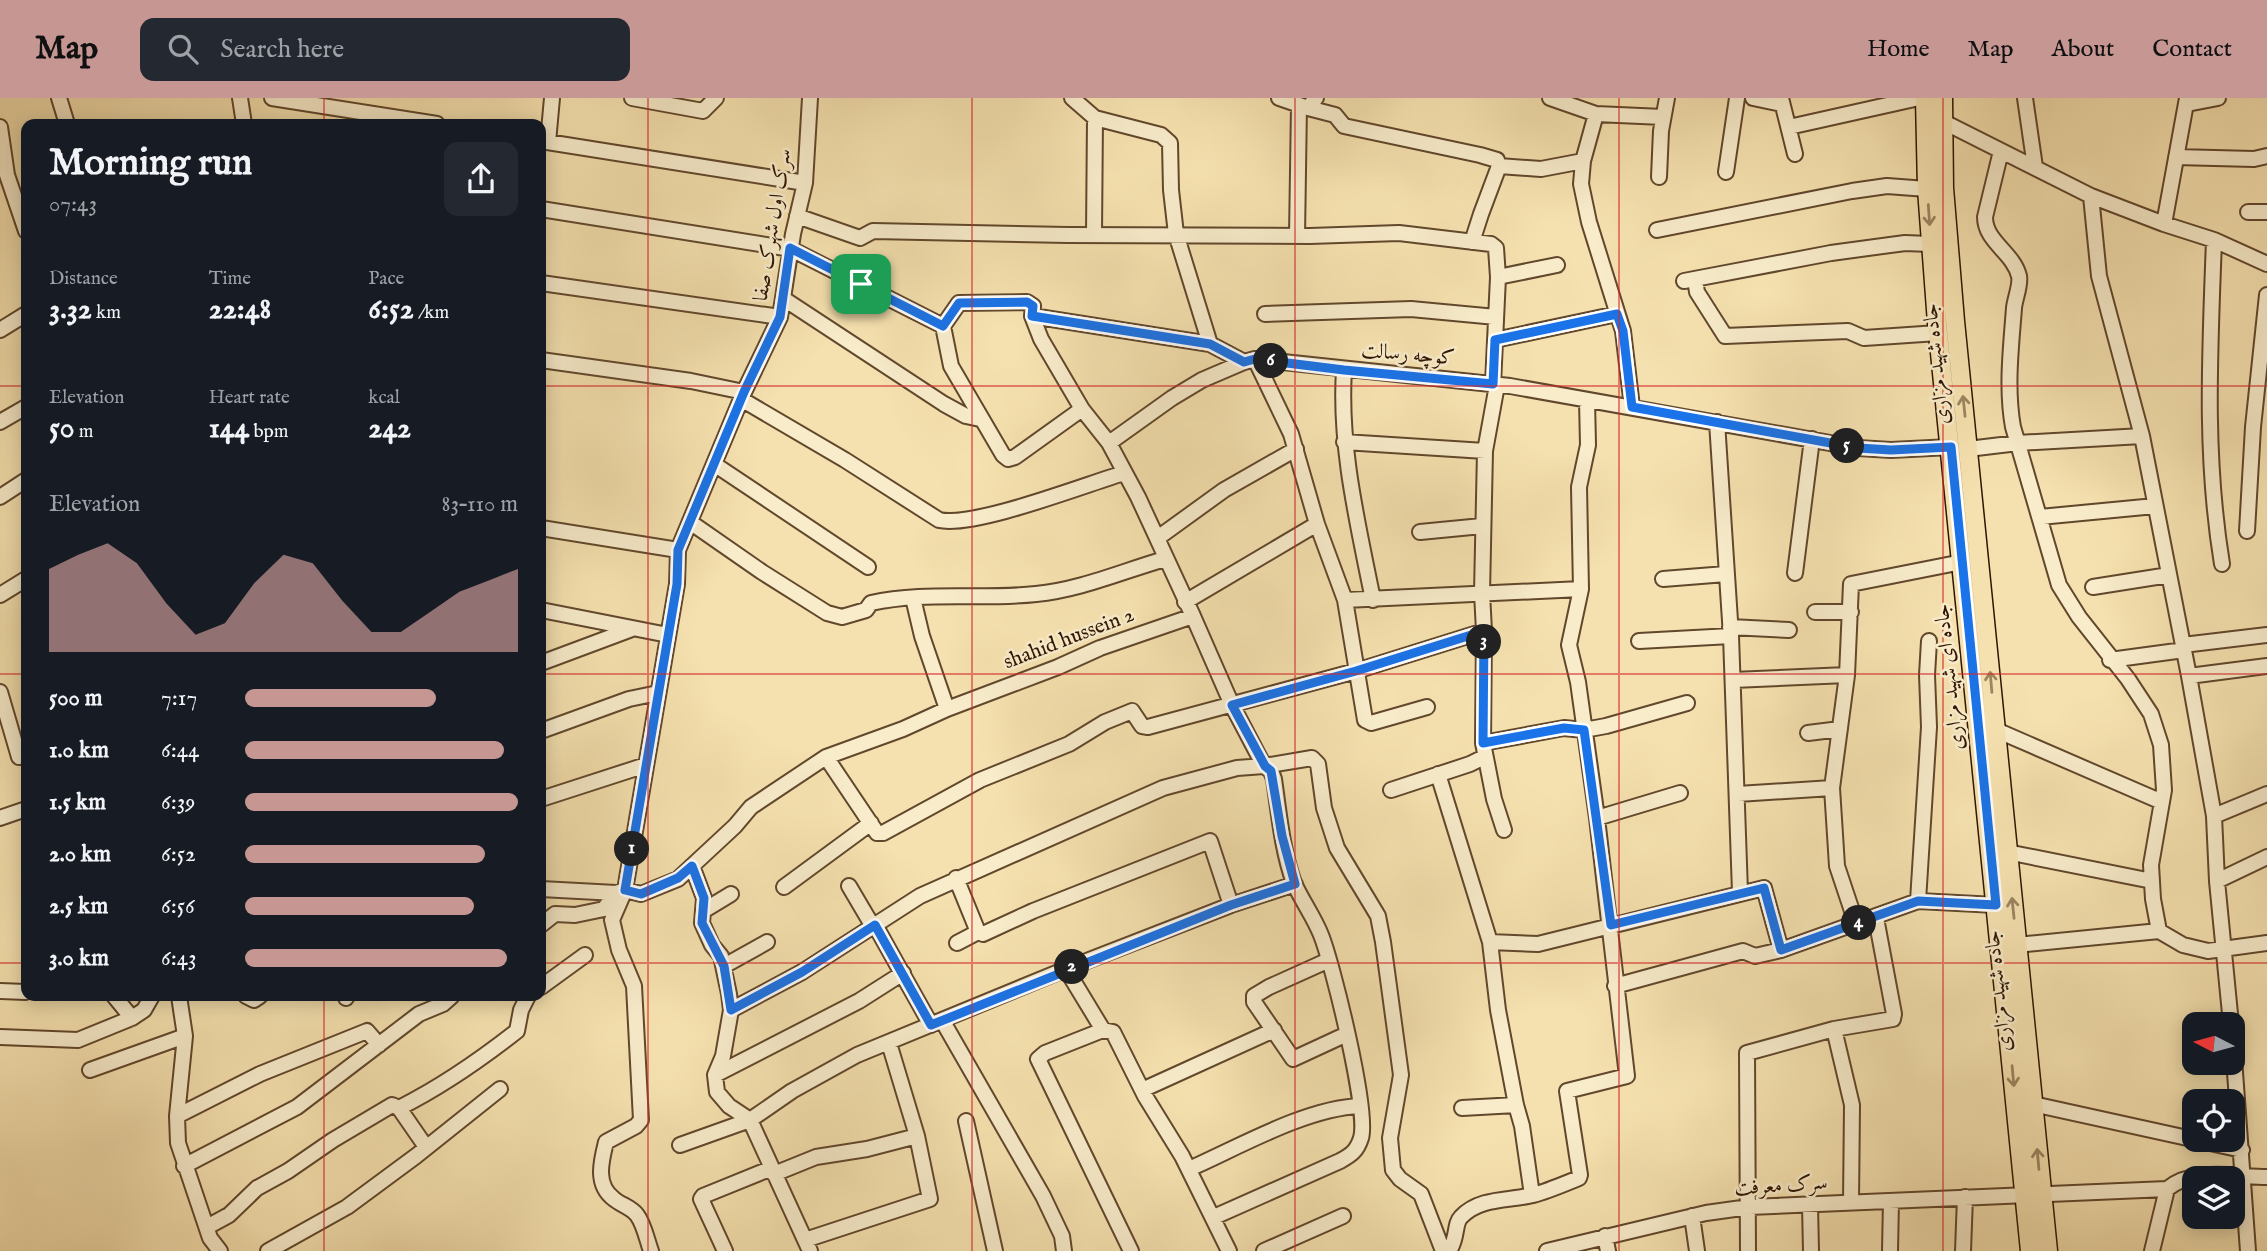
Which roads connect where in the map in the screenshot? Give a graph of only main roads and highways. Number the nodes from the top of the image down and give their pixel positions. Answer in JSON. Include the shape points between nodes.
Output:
{"nodes":[{"id":1,"x":1943,"y":98,"type":"edge"},
{"id":2,"x":1923,"y":103,"type":"edge"},
{"id":3,"x":1960,"y":448,"type":"junction"},
{"id":4,"x":2032,"y":1194,"type":"junction"},
{"id":5,"x":2030,"y":1251,"type":"edge"},
{"id":6,"x":2048,"y":1251,"type":"edge"}],
"edges":[{"from":3,"to":1,"type":"main road","name":"جاده شهید مزاری","one_way":true},
{"from":2,"to":3,"type":"main road","name":"جاده ای شهید مزاری","one_way":true,"via":[[1938,333]]},
{"from":3,"to":4,"type":"main road","name":"جاده ای شهید مزاری","one_way":true,"via":[[1962,562],[1996,905]]},
{"from":4,"to":3,"type":"main road","name":"جاده شهید مزاری","one_way":true,"via":[[2033,1104],[1996,730]]},
{"from":4,"to":5,"type":"main road","name":"جاده ای شهید مزاری"},
{"from":4,"to":6,"type":"main road","name":"جاده شهید مزاری"}]}
